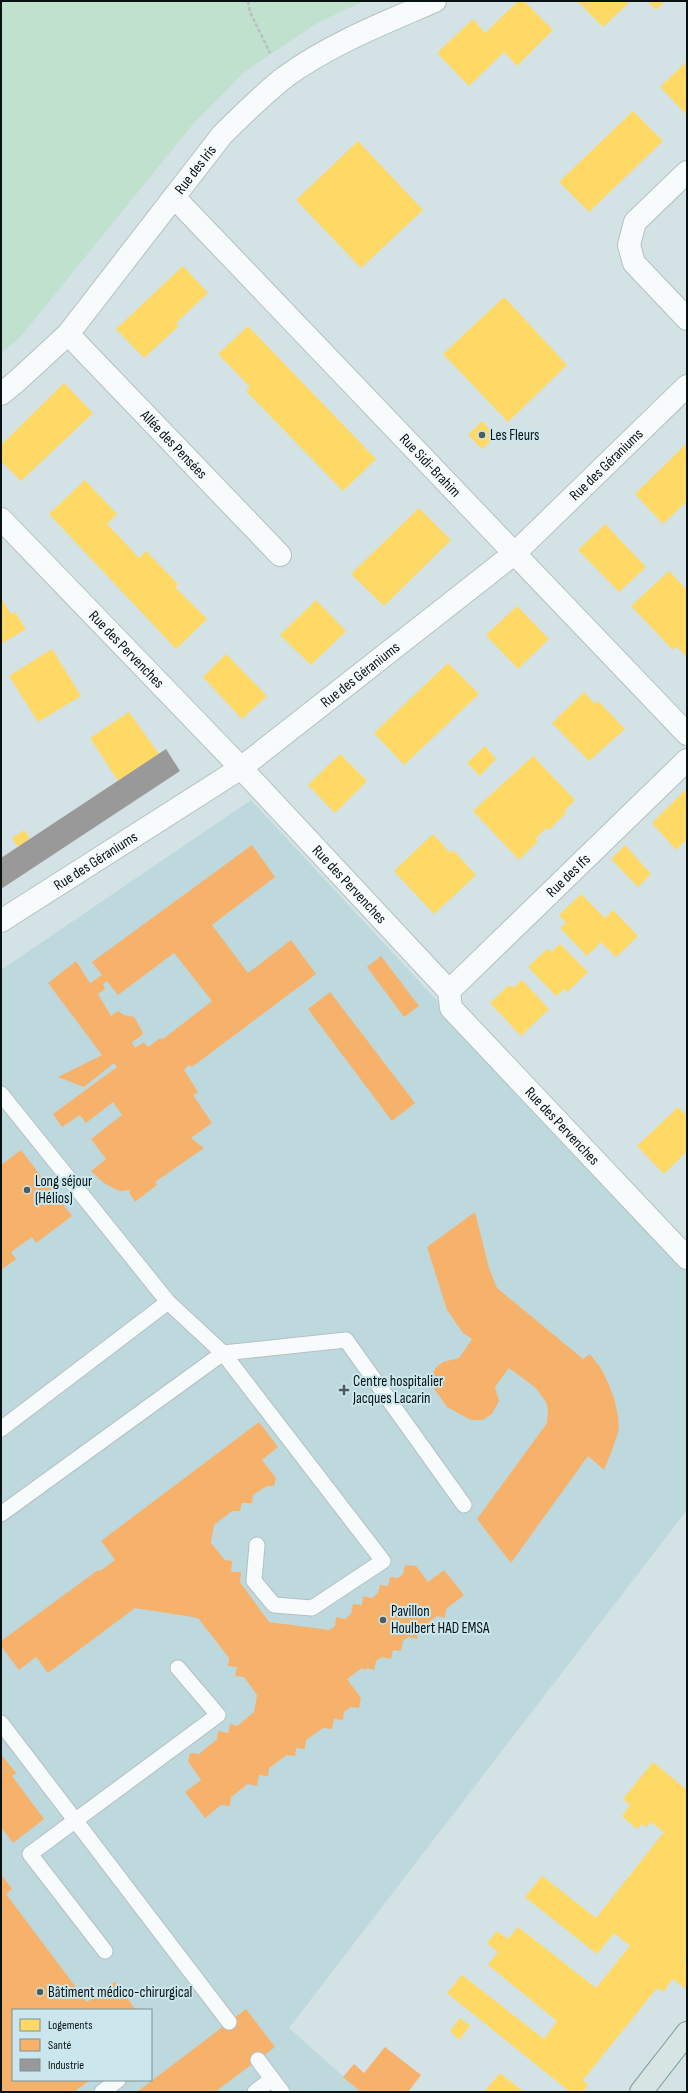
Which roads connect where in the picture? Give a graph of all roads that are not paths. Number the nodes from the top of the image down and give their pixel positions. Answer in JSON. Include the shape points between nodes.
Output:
{"nodes":[{"id":1,"x":435,"y":1,"type":"edge"},
{"id":2,"x":687,"y":172,"type":"edge"},
{"id":3,"x":174,"y":197,"type":"junction"},
{"id":4,"x":687,"y":319,"type":"edge"},
{"id":5,"x":68,"y":334,"type":"junction"},
{"id":6,"x":687,"y":386,"type":"edge"},
{"id":7,"x":1,"y":394,"type":"edge"},
{"id":8,"x":1,"y":519,"type":"edge"},
{"id":9,"x":515,"y":553,"type":"junction"},
{"id":10,"x":280,"y":555,"type":"dead end"},
{"id":11,"x":687,"y":734,"type":"edge"},
{"id":12,"x":687,"y":760,"type":"edge"},
{"id":13,"x":241,"y":768,"type":"junction"},
{"id":14,"x":1,"y":921,"type":"edge"},
{"id":15,"x":448,"y":991,"type":"junction"},
{"id":16,"x":1,"y":1094,"type":"edge"},
{"id":17,"x":687,"y":1258,"type":"edge"},
{"id":18,"x":168,"y":1302,"type":"junction"},
{"id":19,"x":223,"y":1353,"type":"junction"},
{"id":20,"x":1,"y":1429,"type":"edge"},
{"id":21,"x":464,"y":1505,"type":"dead end"},
{"id":22,"x":1,"y":1514,"type":"edge"},
{"id":23,"x":257,"y":1545,"type":"dead end"},
{"id":24,"x":178,"y":1668,"type":"dead end"},
{"id":25,"x":1,"y":1723,"type":"edge"},
{"id":26,"x":76,"y":1821,"type":"junction"},
{"id":27,"x":105,"y":1951,"type":"dead end"},
{"id":28,"x":229,"y":2022,"type":"dead end"},
{"id":29,"x":687,"y":2033,"type":"edge"},
{"id":30,"x":258,"y":2060,"type":"dead end"},
{"id":31,"x":661,"y":2068,"type":"junction"},
{"id":32,"x":272,"y":2079,"type":"junction"},
{"id":33,"x":117,"y":2081,"type":"edge"},
{"id":34,"x":102,"y":2092,"type":"edge"},
{"id":35,"x":255,"y":2092,"type":"edge"},
{"id":36,"x":282,"y":2092,"type":"edge"},
{"id":37,"x":641,"y":2092,"type":"edge"},
{"id":38,"x":655,"y":2092,"type":"edge"}],
"edges":[{"from":1,"to":3,"type":"street","name":"Rue des Iris","via":[[364,32],[286,77],[251,106],[222,135]]},
{"from":2,"to":4,"type":"street","via":[[635,222],[629,245],[634,263]]},
{"from":3,"to":5,"type":"street","name":"Rue des Iris"},
{"from":3,"to":9,"type":"street","name":"Rue Sidi-Brahim"},
{"from":5,"to":7,"type":"street","name":"Rue des Iris"},
{"from":5,"to":10,"type":"street","name":"Allée des Pensées"},
{"from":6,"to":9,"type":"street","name":"Rue des Géraniums"},
{"from":8,"to":13,"type":"street","name":"Rue des Pervenches"},
{"from":9,"to":11,"type":"street","name":"Rue Sidi-Brahim"},
{"from":9,"to":13,"type":"street","name":"Rue des Géraniums"},
{"from":12,"to":15,"type":"street","name":"Rue des Ifs"},
{"from":13,"to":14,"type":"street","name":"Rue des Géraniums"},
{"from":13,"to":15,"type":"street","name":"Rue des Pervenches"},
{"from":15,"to":17,"type":"street","name":"Rue des Pervenches","via":[[451,1008]]},
{"from":16,"to":18,"type":"lane"},
{"from":18,"to":19,"type":"lane"},
{"from":18,"to":20,"type":"lane"},
{"from":19,"to":21,"type":"lane","via":[[346,1340]]},
{"from":19,"to":22,"type":"lane"},
{"from":19,"to":23,"type":"lane","via":[[383,1561],[312,1608],[274,1605],[254,1581]]},
{"from":24,"to":26,"type":"lane","via":[[218,1715]]},
{"from":25,"to":26,"type":"lane"},
{"from":26,"to":27,"type":"lane","via":[[30,1854]]},
{"from":26,"to":28,"type":"lane"},
{"from":29,"to":31,"type":"main road"},
{"from":30,"to":32,"type":"lane"},
{"from":31,"to":37,"type":"main road"},
{"from":31,"to":38,"type":"street"},
{"from":32,"to":35,"type":"lane"},
{"from":32,"to":36,"type":"lane"},
{"from":33,"to":34,"type":"lane"}]}
